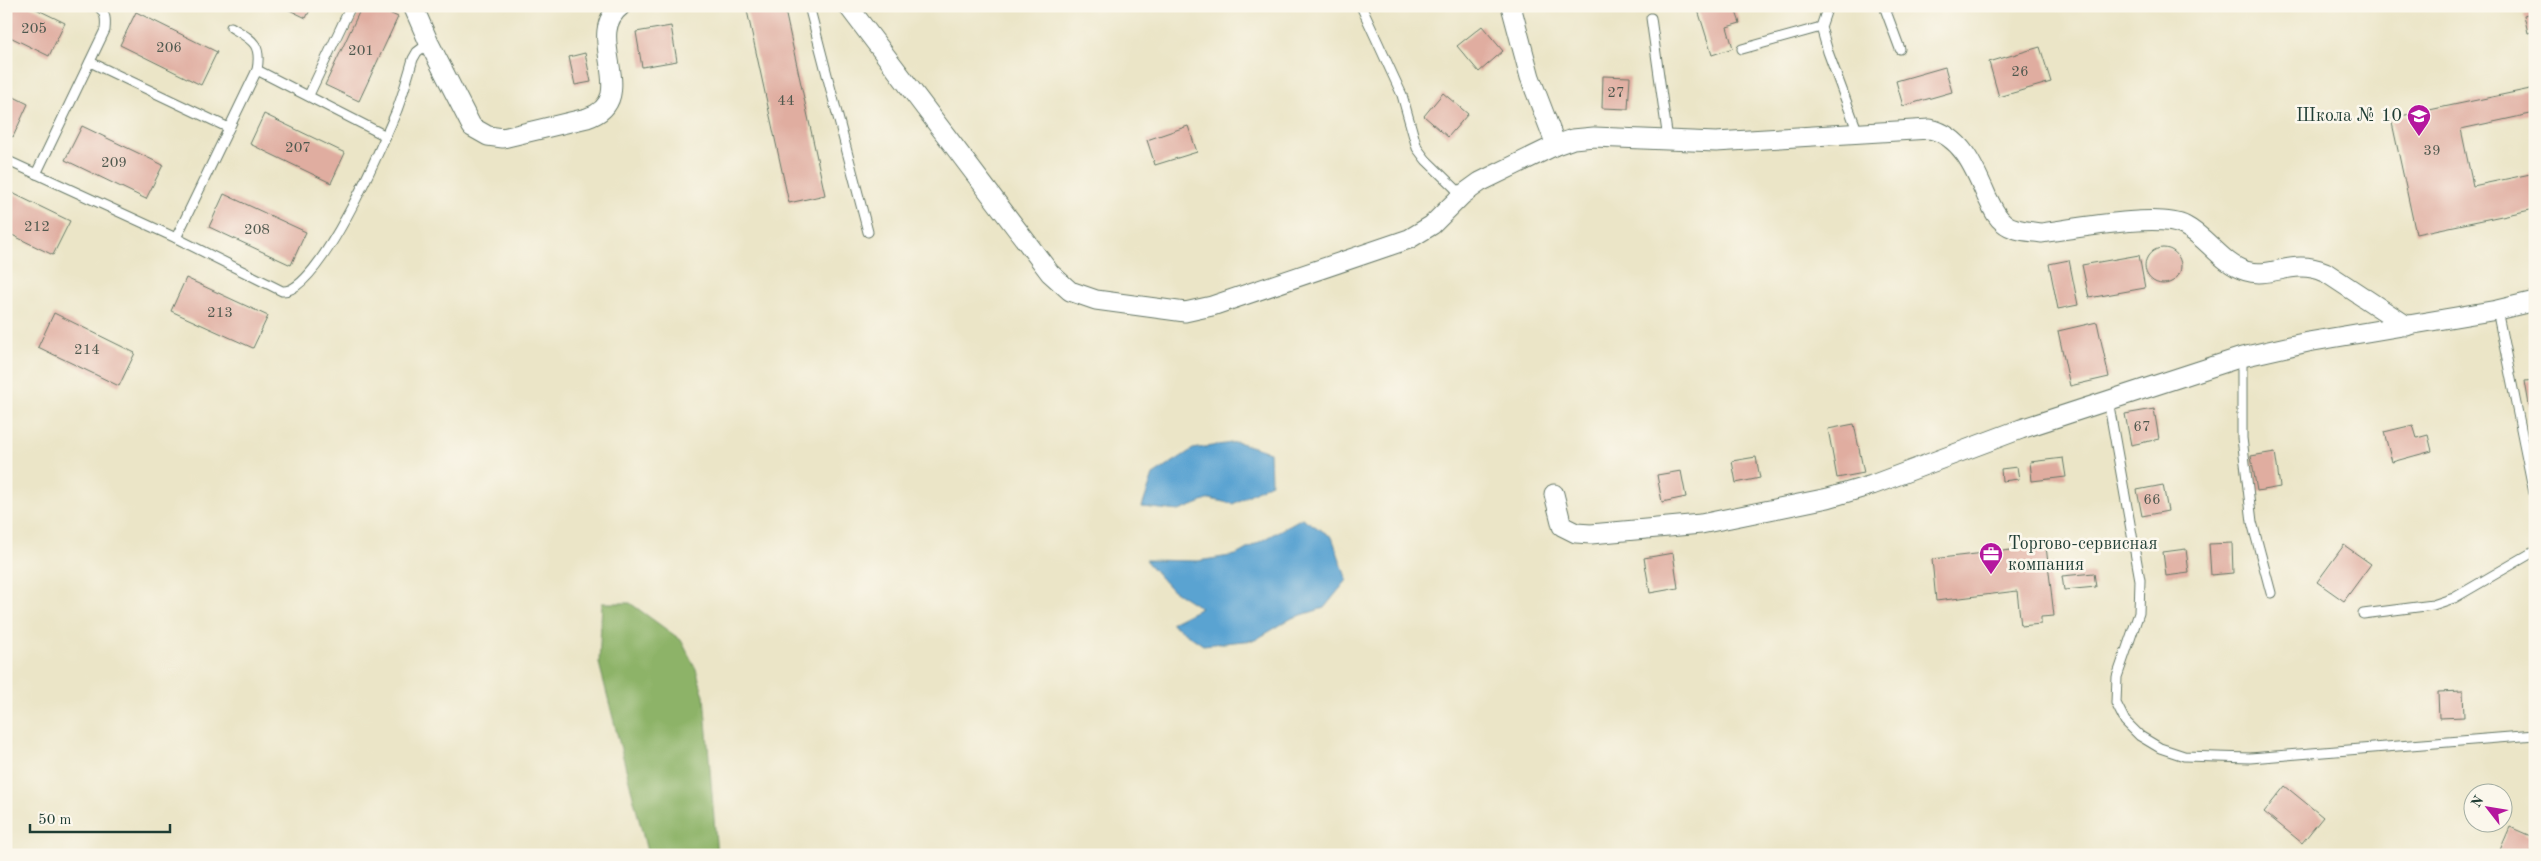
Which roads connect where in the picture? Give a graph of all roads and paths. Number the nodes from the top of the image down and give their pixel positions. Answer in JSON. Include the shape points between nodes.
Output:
{"nodes":[{"id":1,"x":98,"y":6,"type":"edge"},
{"id":2,"x":351,"y":6,"type":"edge"},
{"id":3,"x":413,"y":6,"type":"edge"},
{"id":4,"x":621,"y":6,"type":"edge"},
{"id":5,"x":809,"y":6,"type":"edge"},
{"id":6,"x":848,"y":6,"type":"edge"},
{"id":7,"x":1361,"y":6,"type":"edge"},
{"id":8,"x":1511,"y":6,"type":"edge"},
{"id":9,"x":1828,"y":6,"type":"edge"},
{"id":10,"x":1884,"y":6,"type":"edge"},
{"id":11,"x":1650,"y":18,"type":"dead end"},
{"id":12,"x":231,"y":27,"type":"dead end"},
{"id":13,"x":1821,"y":28,"type":"junction"},
{"id":14,"x":429,"y":43,"type":"junction"},
{"id":15,"x":1742,"y":49,"type":"dead end"},
{"id":16,"x":1900,"y":49,"type":"dead end"},
{"id":17,"x":90,"y":62,"type":"junction"},
{"id":18,"x":257,"y":70,"type":"junction"},
{"id":19,"x":309,"y":95,"type":"junction"},
{"id":20,"x":229,"y":128,"type":"junction"},
{"id":21,"x":1858,"y":133,"type":"junction"},
{"id":22,"x":386,"y":136,"type":"junction"},
{"id":23,"x":1668,"y":140,"type":"junction"},
{"id":24,"x":1556,"y":145,"type":"junction"},
{"id":25,"x":6,"y":160,"type":"edge"},
{"id":26,"x":36,"y":174,"type":"junction"},
{"id":27,"x":1462,"y":195,"type":"junction"},
{"id":28,"x":868,"y":232,"type":"dead end"},
{"id":29,"x":176,"y":238,"type":"junction"},
{"id":30,"x":2535,"y":301,"type":"edge"},
{"id":31,"x":2497,"y":310,"type":"junction"},
{"id":32,"x":2406,"y":326,"type":"junction"},
{"id":33,"x":2242,"y":357,"type":"junction"},
{"id":34,"x":2108,"y":400,"type":"junction"},
{"id":35,"x":1554,"y":494,"type":"dead end"},
{"id":36,"x":2535,"y":498,"type":"edge"},
{"id":37,"x":2535,"y":551,"type":"edge"},
{"id":38,"x":2270,"y":593,"type":"dead end"},
{"id":39,"x":2363,"y":614,"type":"dead end"},
{"id":40,"x":2535,"y":735,"type":"edge"}],
"edges":[{"from":1,"to":17,"type":"lane","via":[[106,19],[105,30]]},
{"from":2,"to":19,"type":"lane"},
{"from":3,"to":14,"type":"street"},
{"from":4,"to":14,"type":"street","via":[[611,14],[607,29],[612,90],[609,105],[600,114],[503,138],[488,136],[472,127]]},
{"from":5,"to":28,"type":"lane"},
{"from":6,"to":27,"type":"street","via":[[1050,273],[1070,291],[1096,300],[1185,312],[1212,306],[1409,239],[1432,225]]},
{"from":7,"to":27,"type":"lane","via":[[1402,95],[1417,148]]},
{"from":8,"to":24,"type":"street","via":[[1530,77]]},
{"from":9,"to":13,"type":"lane"},
{"from":10,"to":16,"type":"lane"},
{"from":11,"to":23,"type":"lane"},
{"from":12,"to":18,"type":"lane","via":[[252,40],[258,48]]},
{"from":13,"to":15,"type":"lane"},
{"from":13,"to":21,"type":"lane"},
{"from":14,"to":22,"type":"lane","via":[[413,59]]},
{"from":17,"to":20,"type":"lane"},
{"from":17,"to":26,"type":"lane"},
{"from":18,"to":19,"type":"lane"},
{"from":18,"to":20,"type":"lane"},
{"from":19,"to":22,"type":"lane"},
{"from":20,"to":29,"type":"lane"},
{"from":21,"to":23,"type":"street","via":[[1716,142]]},
{"from":21,"to":32,"type":"street","via":[[1930,128],[1941,131],[1952,138],[1975,170],[1995,214],[2005,224],[2021,230],[2041,232],[2160,220],[2184,225],[2232,264],[2246,271],[2313,267]]},
{"from":22,"to":29,"type":"lane","via":[[332,244],[299,286],[289,292]]},
{"from":23,"to":24,"type":"street","via":[[1594,137]]},
{"from":24,"to":27,"type":"street","via":[[1480,182]]},
{"from":25,"to":26,"type":"lane"},
{"from":26,"to":29,"type":"lane"},
{"from":30,"to":31,"type":"street"},
{"from":31,"to":32,"type":"street"},
{"from":31,"to":36,"type":"lane"},
{"from":32,"to":33,"type":"street"},
{"from":33,"to":34,"type":"street"},
{"from":33,"to":38,"type":"lane","via":[[2242,438],[2252,522]]},
{"from":34,"to":35,"type":"street","via":[[1872,485],[1828,498],[1701,524],[1576,533],[1562,526]]},
{"from":34,"to":40,"type":"lane","via":[[2140,580],[2139,613],[2117,677],[2116,703],[2125,721],[2140,736],[2160,748],[2184,756],[2250,758]]},
{"from":37,"to":39,"type":"lane","via":[[2454,598],[2433,605]]}]}
